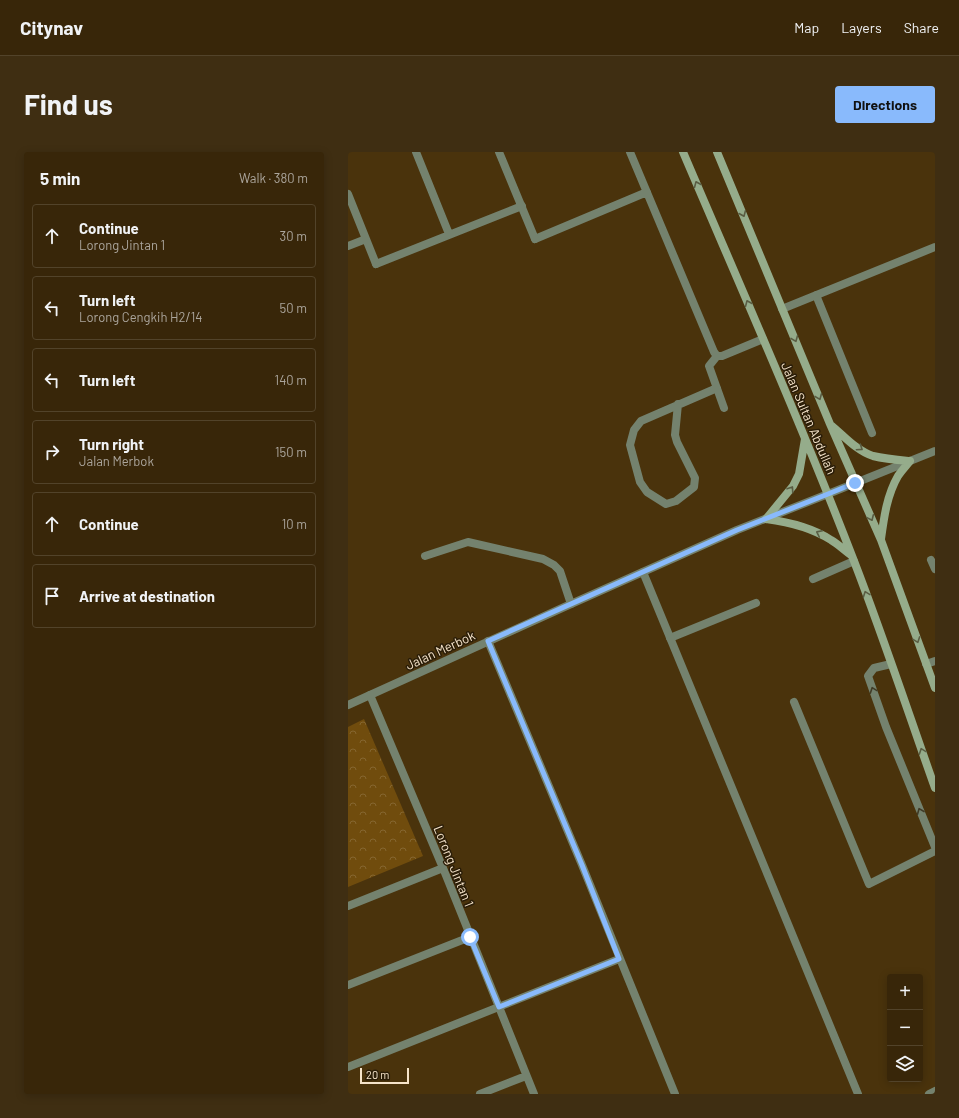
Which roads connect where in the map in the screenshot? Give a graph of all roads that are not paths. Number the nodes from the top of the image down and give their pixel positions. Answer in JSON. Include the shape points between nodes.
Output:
{"nodes":[{"id":1,"x":416,"y":152,"type":"edge"},
{"id":2,"x":499,"y":152,"type":"edge"},
{"id":3,"x":630,"y":152,"type":"edge"},
{"id":4,"x":683,"y":152,"type":"edge"},
{"id":5,"x":717,"y":152,"type":"edge"},
{"id":6,"x":647,"y":192,"type":"junction"},
{"id":7,"x":348,"y":194,"type":"edge"},
{"id":8,"x":522,"y":206,"type":"junction"},
{"id":9,"x":450,"y":234,"type":"junction"},
{"id":10,"x":366,"y":239,"type":"junction"},
{"id":11,"x":348,"y":246,"type":"edge"},
{"id":12,"x":935,"y":247,"type":"edge"},
{"id":13,"x":816,"y":295,"type":"junction"},
{"id":14,"x":782,"y":309,"type":"junction"},
{"id":15,"x":763,"y":339,"type":"junction"},
{"id":16,"x":717,"y":356,"type":"junction"},
{"id":17,"x":717,"y":388,"type":"junction"},
{"id":18,"x":678,"y":404,"type":"junction"},
{"id":19,"x":724,"y":408,"type":"dead end"},
{"id":20,"x":830,"y":424,"type":"junction"},
{"id":21,"x":872,"y":433,"type":"dead end"},
{"id":22,"x":805,"y":438,"type":"junction"},
{"id":23,"x":935,"y":451,"type":"edge"},
{"id":24,"x":910,"y":461,"type":"junction"},
{"id":25,"x":855,"y":483,"type":"junction"},
{"id":26,"x":828,"y":494,"type":"junction"},
{"id":27,"x":766,"y":519,"type":"junction"},
{"id":28,"x":880,"y":540,"type":"junction"},
{"id":29,"x":425,"y":556,"type":"dead end"},
{"id":30,"x":853,"y":558,"type":"junction"},
{"id":31,"x":931,"y":560,"type":"dead end"},
{"id":32,"x":935,"y":569,"type":"edge"},
{"id":33,"x":643,"y":572,"type":"junction"},
{"id":34,"x":813,"y":579,"type":"dead end"},
{"id":35,"x":756,"y":603,"type":"dead end"},
{"id":36,"x":571,"y":604,"type":"junction"},
{"id":37,"x":670,"y":638,"type":"junction"},
{"id":38,"x":488,"y":641,"type":"junction"},
{"id":39,"x":935,"y":661,"type":"edge"},
{"id":40,"x":891,"y":664,"type":"junction"},
{"id":41,"x":926,"y":664,"type":"junction"},
{"id":42,"x":935,"y":688,"type":"edge"},
{"id":43,"x":370,"y":695,"type":"junction"},
{"id":44,"x":794,"y":702,"type":"dead end"},
{"id":45,"x":348,"y":705,"type":"edge"},
{"id":46,"x":935,"y":788,"type":"edge"},
{"id":47,"x":935,"y":847,"type":"edge"},
{"id":48,"x":935,"y":851,"type":"edge"},
{"id":49,"x":443,"y":868,"type":"junction"},
{"id":50,"x":348,"y":906,"type":"edge"},
{"id":51,"x":470,"y":937,"type":"junction"},
{"id":52,"x":619,"y":959,"type":"junction"},
{"id":53,"x":348,"y":984,"type":"edge"},
{"id":54,"x":499,"y":1007,"type":"junction"},
{"id":55,"x":348,"y":1067,"type":"edge"},
{"id":56,"x":526,"y":1076,"type":"junction"},
{"id":57,"x":935,"y":1091,"type":"edge"},
{"id":58,"x":480,"y":1094,"type":"edge"},
{"id":59,"x":534,"y":1094,"type":"edge"},
{"id":60,"x":674,"y":1094,"type":"edge"},
{"id":61,"x":858,"y":1094,"type":"edge"},
{"id":62,"x":929,"y":1094,"type":"edge"}],
"edges":[{"from":1,"to":9,"type":"street"},
{"from":2,"to":8,"type":"street"},
{"from":3,"to":6,"type":"street"},
{"from":15,"to":4,"type":"main road","name":"Jalan Sultan Abdullah","one_way":true},
{"from":5,"to":14,"type":"main road","name":"Jalan Sultan Abdullah","one_way":true},
{"from":6,"to":8,"type":"street","via":[[535,239]]},
{"from":6,"to":16,"type":"street"},
{"from":7,"to":10,"type":"street"},
{"from":8,"to":9,"type":"street"},
{"from":9,"to":10,"type":"street","via":[[376,264]]},
{"from":10,"to":11,"type":"street"},
{"from":12,"to":13,"type":"street"},
{"from":13,"to":14,"type":"street"},
{"from":13,"to":21,"type":"street"},
{"from":14,"to":20,"type":"main road","name":"Jalan Sultan Abdullah","one_way":true},
{"from":15,"to":16,"type":"street"},
{"from":15,"to":22,"type":"main road","name":"Jalan Sultan Abdullah"},
{"from":16,"to":17,"type":"street","via":[[709,366]]},
{"from":17,"to":18,"type":"street"},
{"from":17,"to":19,"type":"street"},
{"from":18,"to":18,"type":"street","via":[[641,421],[634,430],[630,445],[640,482],[647,492],[666,504],[676,501],[694,487],[696,478],[675,435]]},
{"from":20,"to":24,"type":"main road","one_way":true,"via":[[871,455]]},
{"from":20,"to":25,"type":"main road","name":"Jalan Sultan Abdullah"},
{"from":22,"to":26,"type":"main road","name":"Jalan Sultan Abdullah"},
{"from":27,"to":22,"type":"main road","one_way":true,"via":[[793,486],[799,474]]},
{"from":23,"to":24,"type":"street","name":"Jalan Merbok"},
{"from":24,"to":25,"type":"street","name":"Jalan Merbok"},
{"from":24,"to":28,"type":"main road","via":[[892,487]]},
{"from":25,"to":26,"type":"street","name":"Jalan Merbok"},
{"from":25,"to":28,"type":"main road","name":"Jalan Sultan Abdullah","one_way":true},
{"from":26,"to":27,"type":"street","name":"Jalan Merbok"},
{"from":26,"to":30,"type":"main road","name":"Jalan Sultan Abdullah"},
{"from":30,"to":27,"type":"main road","one_way":true,"via":[[821,534],[789,522]]},
{"from":27,"to":33,"type":"street","name":"Jalan Merbok"},
{"from":28,"to":41,"type":"main road","name":"Jalan Sultan Abdullah","one_way":true},
{"from":29,"to":36,"type":"street","via":[[468,542],[543,559],[560,571]]},
{"from":30,"to":34,"type":"street"},
{"from":40,"to":30,"type":"main road","name":"Jalan Sultan Abdullah","one_way":true},
{"from":31,"to":32,"type":"street"},
{"from":33,"to":36,"type":"street","name":"Jalan Merbok"},
{"from":33,"to":37,"type":"street"},
{"from":35,"to":37,"type":"street"},
{"from":36,"to":38,"type":"street","name":"Jalan Merbok"},
{"from":37,"to":61,"type":"street"},
{"from":38,"to":43,"type":"street","name":"Jalan Merbok"},
{"from":38,"to":52,"type":"street"},
{"from":39,"to":41,"type":"street"},
{"from":46,"to":40,"type":"main road","name":"Jalan Sultan Abdullah","one_way":true},
{"from":47,"to":40,"type":"street","one_way":true,"via":[[868,676],[874,668]]},
{"from":41,"to":42,"type":"main road","name":"Jalan Sultan Abdullah"},
{"from":43,"to":45,"type":"street","name":"Jalan Merbok"},
{"from":43,"to":49,"type":"street","name":"Lorong Jintan 1"},
{"from":44,"to":48,"type":"street","via":[[869,884]]},
{"from":49,"to":50,"type":"street"},
{"from":49,"to":51,"type":"street","name":"Lorong Jintan 1"},
{"from":51,"to":53,"type":"street"},
{"from":51,"to":54,"type":"street","name":"Lorong Jintan 1"},
{"from":52,"to":54,"type":"street"},
{"from":52,"to":60,"type":"street"},
{"from":54,"to":55,"type":"street"},
{"from":54,"to":56,"type":"street","name":"Lorong Jintan 1"},
{"from":56,"to":58,"type":"street"},
{"from":56,"to":59,"type":"street","name":"Lorong Jintan 1"},
{"from":57,"to":62,"type":"street"}]}
